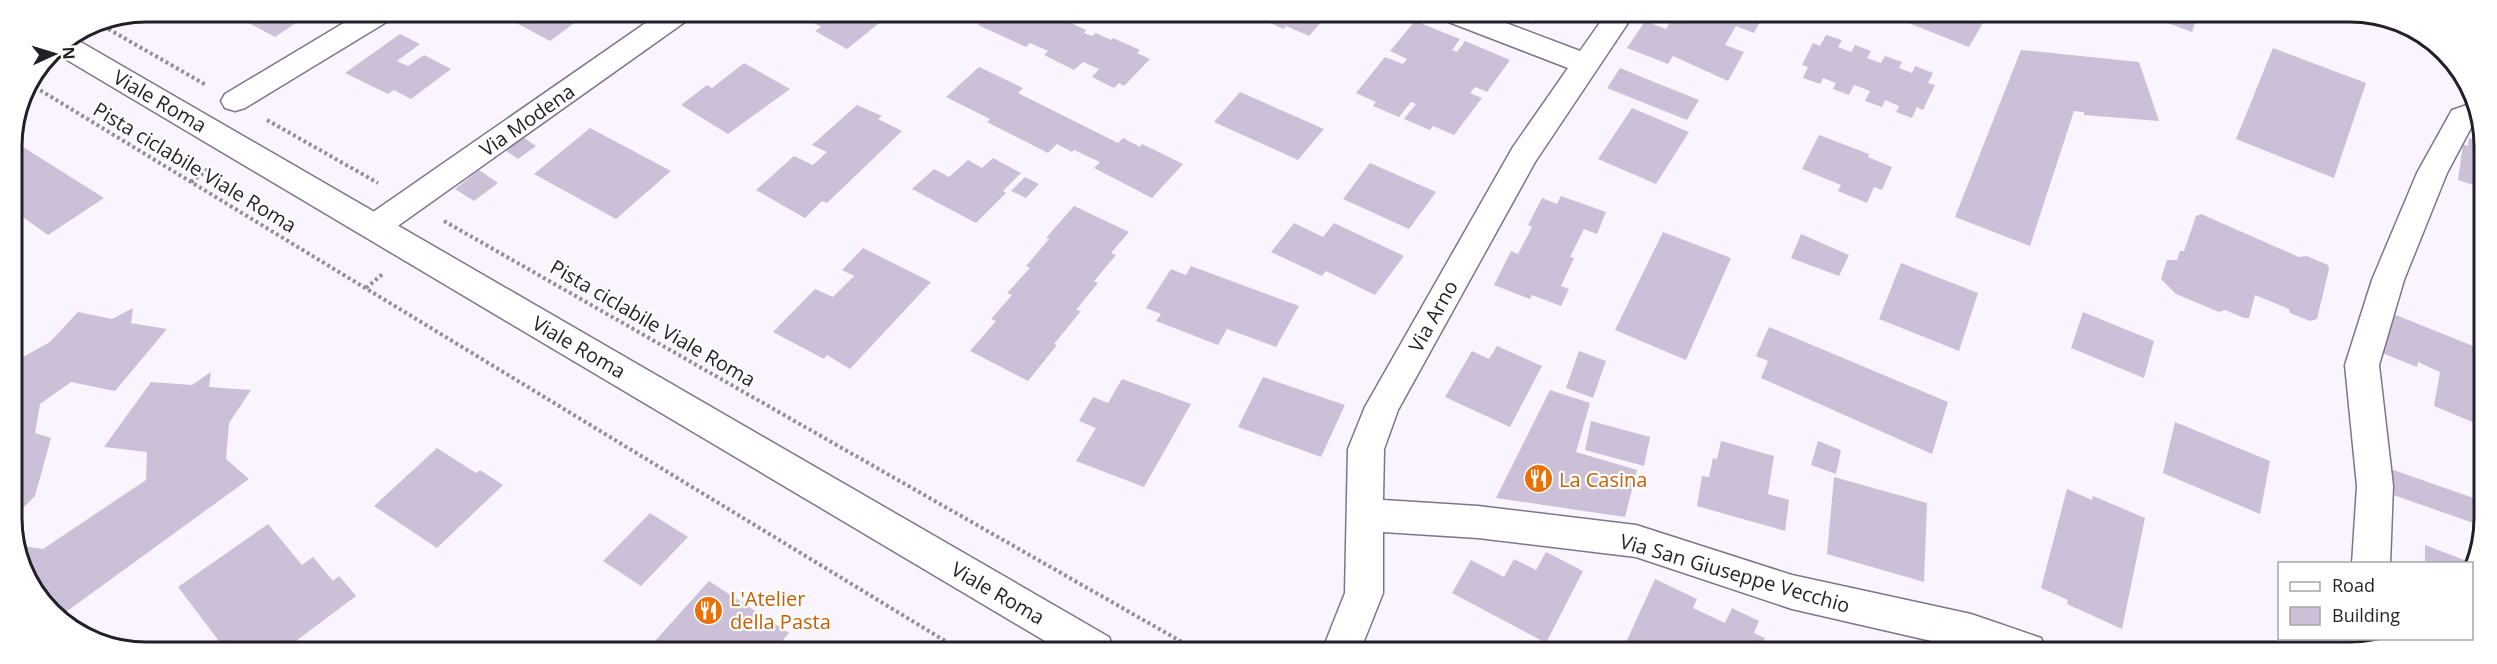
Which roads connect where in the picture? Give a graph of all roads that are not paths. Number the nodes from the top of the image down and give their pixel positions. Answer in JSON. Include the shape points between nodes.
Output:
{"nodes":[{"id":1,"x":1478,"y":22,"type":"edge"},
{"id":2,"x":1614,"y":22,"type":"edge"},
{"id":3,"x":365,"y":23,"type":"edge"},
{"id":4,"x":665,"y":23,"type":"edge"},
{"id":5,"x":70,"y":49,"type":"edge"},
{"id":6,"x":1586,"y":64,"type":"junction"},
{"id":7,"x":235,"y":102,"type":"road end"},
{"id":8,"x":2470,"y":114,"type":"edge"},
{"id":9,"x":374,"y":226,"type":"junction"},
{"id":10,"x":1366,"y":515,"type":"junction"},
{"id":11,"x":2371,"y":562,"type":"edge"},
{"id":12,"x":1345,"y":641,"type":"edge"},
{"id":13,"x":1998,"y":641,"type":"edge"},
{"id":14,"x":1081,"y":642,"type":"edge"}],
"edges":[{"from":1,"to":6,"type":"street"},
{"from":2,"to":6,"type":"street","name":"Via Arno"},
{"from":3,"to":7,"type":"street"},
{"from":4,"to":9,"type":"street","name":"Via Modena"},
{"from":5,"to":9,"type":"street","name":"Viale Roma"},
{"from":6,"to":10,"type":"street","name":"Via Arno","via":[[1524,155],[1382,407],[1365,449]]},
{"from":8,"to":11,"type":"street","via":[[2462,117],[2432,173],[2388,280],[2362,365],[2375,486]]},
{"from":9,"to":14,"type":"street","name":"Viale Roma"},
{"from":10,"to":12,"type":"street","name":"Via Arno","via":[[1364,593]]},
{"from":10,"to":13,"type":"street","name":"Via San Giuseppe Vecchio","via":[[1478,522],[1636,541],[1792,592]]}]}
